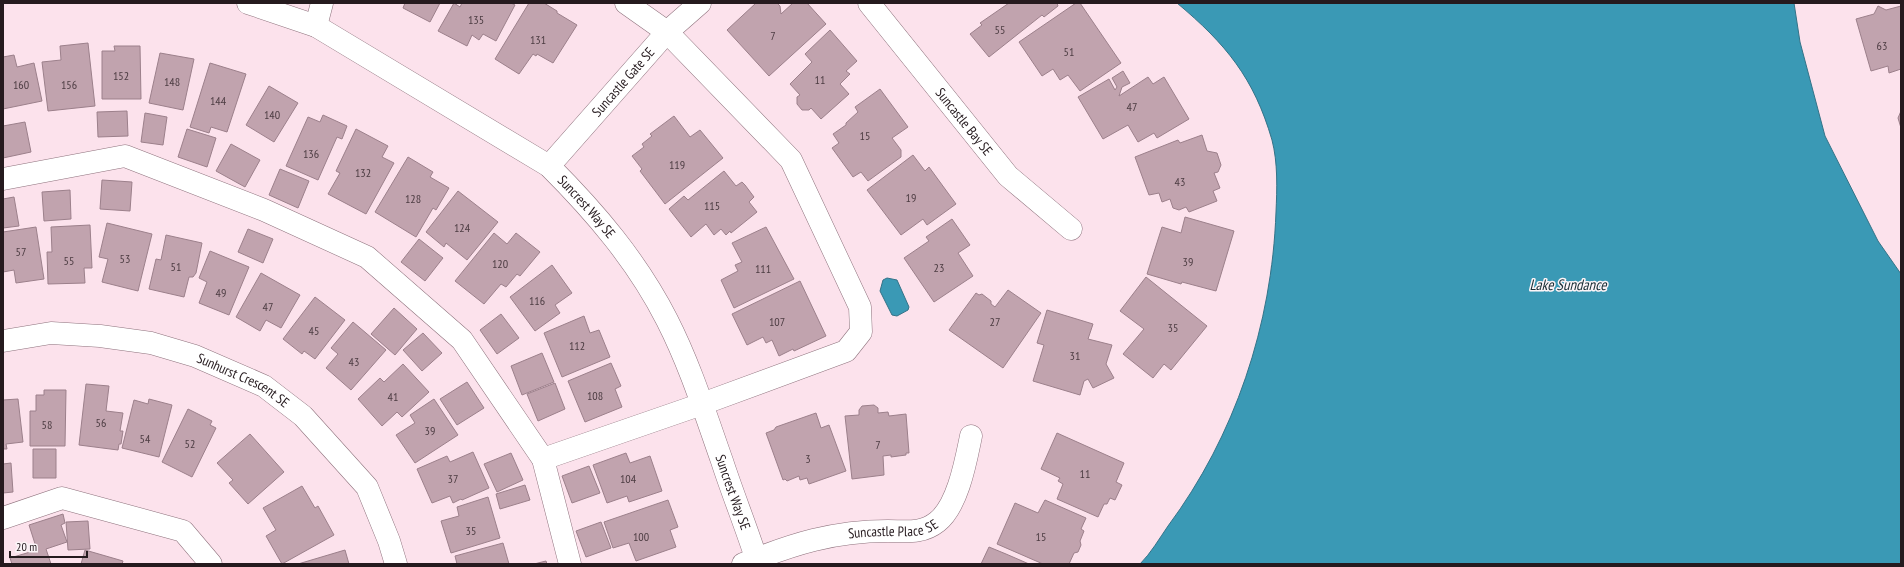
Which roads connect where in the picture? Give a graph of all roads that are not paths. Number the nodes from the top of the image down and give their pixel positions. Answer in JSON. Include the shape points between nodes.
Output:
{"nodes":[{"id":1,"x":248,"y":3,"type":"edge"},
{"id":2,"x":322,"y":3,"type":"edge"},
{"id":3,"x":626,"y":3,"type":"edge"},
{"id":4,"x":700,"y":3,"type":"edge"},
{"id":5,"x":869,"y":3,"type":"edge"},
{"id":6,"x":316,"y":26,"type":"junction"},
{"id":7,"x":667,"y":32,"type":"junction"},
{"id":8,"x":549,"y":166,"type":"junction"},
{"id":9,"x":3,"y":180,"type":"edge"},
{"id":10,"x":1071,"y":229,"type":"dead end"},
{"id":11,"x":3,"y":341,"type":"edge"},
{"id":12,"x":702,"y":404,"type":"junction"},
{"id":13,"x":971,"y":436,"type":"dead end"},
{"id":14,"x":542,"y":459,"type":"junction"},
{"id":15,"x":3,"y":518,"type":"edge"},
{"id":16,"x":752,"y":562,"type":"edge"},
{"id":17,"x":211,"y":564,"type":"edge"},
{"id":18,"x":396,"y":564,"type":"edge"},
{"id":19,"x":570,"y":564,"type":"edge"}],
"edges":[{"from":1,"to":6,"type":"street","name":"Suncrest Way SE"},
{"from":2,"to":6,"type":"street"},
{"from":3,"to":7,"type":"street"},
{"from":4,"to":7,"type":"street","name":"Suncastle Gate SE"},
{"from":5,"to":10,"type":"street","name":"Suncastle Bay SE","via":[[1008,176]]},
{"from":6,"to":8,"type":"street","name":"Suncrest Way SE"},
{"from":7,"to":8,"type":"street","name":"Suncastle Gate SE"},
{"from":7,"to":12,"type":"street","via":[[790,160],[860,307],[861,332],[846,351]]},
{"from":8,"to":12,"type":"street","name":"Suncrest Way SE","via":[[600,220],[643,280],[666,319],[686,361]]},
{"from":9,"to":14,"type":"street","via":[[125,156],[264,210],[367,257],[462,340]]},
{"from":11,"to":18,"type":"street","name":"Sunhurst Crescent SE","via":[[51,333],[151,343],[195,356],[264,386],[303,416],[367,487]]},
{"from":12,"to":14,"type":"street"},
{"from":12,"to":16,"type":"street","name":"Suncrest Way SE"},
{"from":13,"to":16,"type":"street","name":"Suncastle Place SE","via":[[963,472],[949,510],[937,522],[920,531],[834,534]]},
{"from":14,"to":19,"type":"street"},
{"from":15,"to":17,"type":"street","via":[[62,498],[183,531]]}]}
